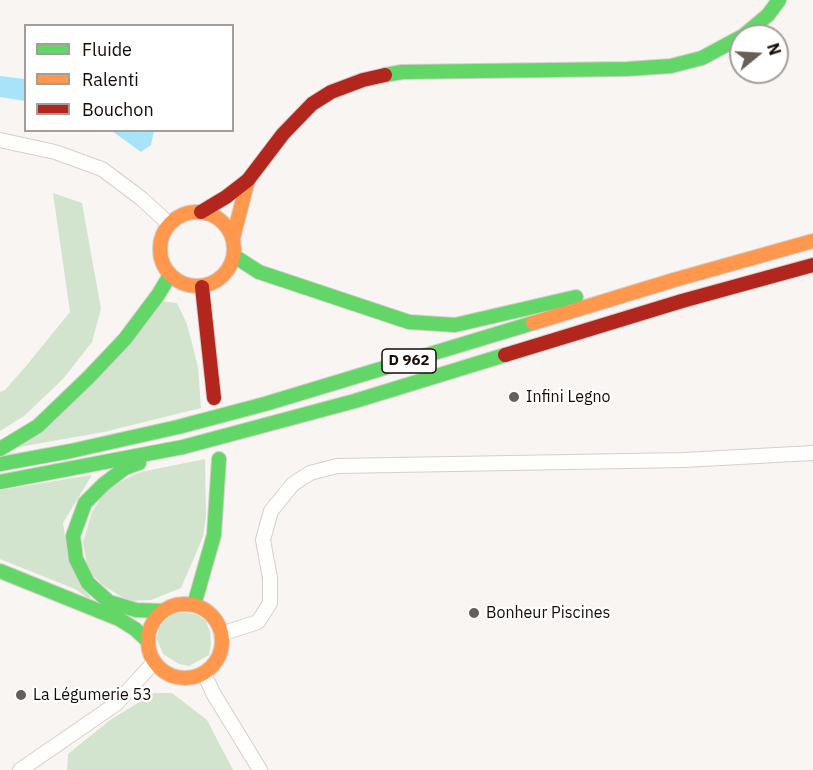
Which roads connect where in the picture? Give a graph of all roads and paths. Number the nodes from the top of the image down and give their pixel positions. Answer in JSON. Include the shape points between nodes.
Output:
{"nodes":[{"id":1,"x":779,"y":0,"type":"edge"},
{"id":2,"x":757,"y":24,"type":"edge"},
{"id":3,"x":729,"y":44,"type":"edge"},
{"id":4,"x":0,"y":140,"type":"edge"},
{"id":5,"x":248,"y":180,"type":"junction"},
{"id":6,"x":201,"y":212,"type":"junction"},
{"id":7,"x":169,"y":224,"type":"junction"},
{"id":8,"x":233,"y":238,"type":"junction"},
{"id":9,"x":813,"y":241,"type":"edge"},
{"id":10,"x":234,"y":256,"type":"junction"},
{"id":11,"x":813,"y":265,"type":"edge"},
{"id":12,"x":170,"y":276,"type":"junction"},
{"id":13,"x":202,"y":287,"type":"junction"},
{"id":14,"x":214,"y":398,"type":"dead end"},
{"id":15,"x":183,"y":447,"type":"junction"},
{"id":16,"x":0,"y":449,"type":"edge"},
{"id":17,"x":813,"y":453,"type":"edge"},
{"id":18,"x":219,"y":459,"type":"dead end"},
{"id":19,"x":0,"y":464,"type":"edge"},
{"id":20,"x":0,"y":482,"type":"edge"},
{"id":21,"x":0,"y":571,"type":"edge"},
{"id":22,"x":194,"y":605,"type":"junction"},
{"id":23,"x":164,"y":611,"type":"junction"},
{"id":24,"x":221,"y":634,"type":"junction"},
{"id":25,"x":148,"y":641,"type":"junction"},
{"id":26,"x":154,"y":662,"type":"junction"},
{"id":27,"x":204,"y":673,"type":"junction"},
{"id":28,"x":20,"y":770,"type":"edge"},
{"id":29,"x":260,"y":770,"type":"edge"}],
"edges":[{"from":1,"to":2,"type":"main road"},
{"from":3,"to":5,"type":"main road","via":[[702,58],[671,66],[402,72],[363,80],[331,92],[305,109]]},
{"from":4,"to":7,"type":"street","via":[[55,152],[102,170]]},
{"from":5,"to":6,"type":"main road"},
{"from":5,"to":8,"type":"main road"},
{"from":6,"to":7,"type":"main road","via":[[178,217]]},
{"from":6,"to":8,"type":"main road","via":[[222,221]]},
{"from":7,"to":12,"type":"main road","via":[[160,244],[160,256]]},
{"from":8,"to":10,"type":"main road"},
{"from":9,"to":10,"type":"main road","via":[[455,325],[409,322],[259,272]]},
{"from":9,"to":19,"type":"main road","number":"D 962","via":[[265,404],[178,427]]},
{"from":10,"to":13,"type":"main road","via":[[223,277]]},
{"from":11,"to":15,"type":"main road","number":"D 962","via":[[355,401]]},
{"from":12,"to":13,"type":"main road","via":[[190,287]]},
{"from":12,"to":16,"type":"main road","via":[[125,339],[89,377],[38,426]]},
{"from":13,"to":14,"type":"main road"},
{"from":15,"to":20,"type":"main road","number":"D 962"},
{"from":15,"to":23,"type":"main road","via":[[125,468],[104,484],[85,503],[73,536],[76,560],[88,583],[109,602],[136,610]]},
{"from":17,"to":24,"type":"street","via":[[684,460],[337,466],[310,472],[293,484],[271,511],[263,540],[270,603],[258,622]]},
{"from":18,"to":22,"type":"main road","via":[[214,535]]},
{"from":21,"to":25,"type":"main road","via":[[119,619]]},
{"from":22,"to":23,"type":"main road","via":[[183,604]]},
{"from":22,"to":24,"type":"main road","via":[[212,616]]},
{"from":23,"to":25,"type":"main road","via":[[155,619]]},
{"from":24,"to":27,"type":"main road","via":[[219,656]]},
{"from":25,"to":26,"type":"main road"},
{"from":26,"to":27,"type":"main road","via":[[171,676],[194,678]]},
{"from":26,"to":28,"type":"street","via":[[117,704]]},
{"from":27,"to":29,"type":"street"}]}
